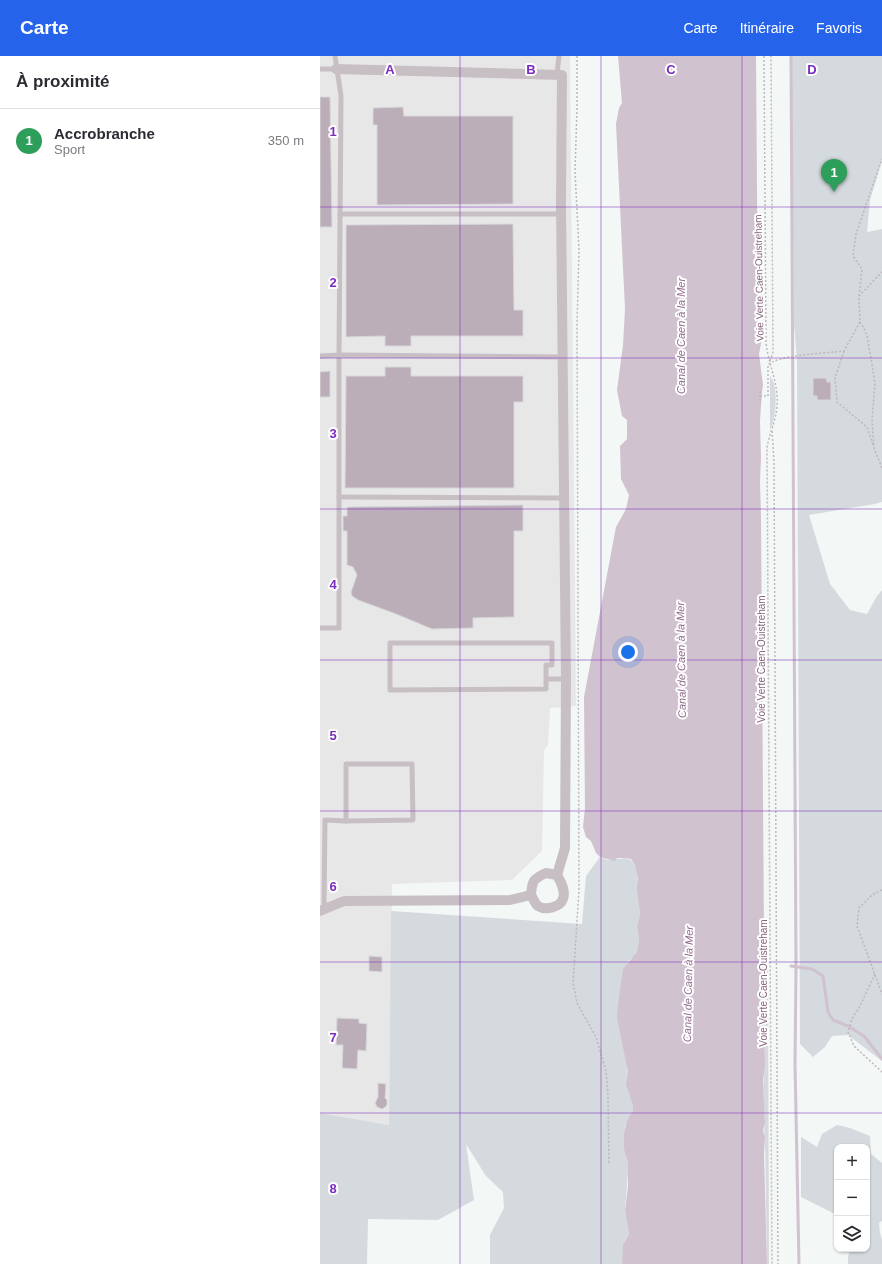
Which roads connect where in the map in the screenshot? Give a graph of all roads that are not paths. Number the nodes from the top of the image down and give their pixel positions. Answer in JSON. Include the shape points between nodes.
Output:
{"nodes":[{"id":1,"x":335,"y":56,"type":"edge"},
{"id":2,"x":559,"y":56,"type":"edge"},
{"id":3,"x":320,"y":69,"type":"edge"},
{"id":4,"x":336,"y":69,"type":"junction"},
{"id":5,"x":557,"y":74,"type":"junction"},
{"id":6,"x":340,"y":214,"type":"junction"},
{"id":7,"x":562,"y":214,"type":"junction"},
{"id":8,"x":339,"y":355,"type":"junction"},
{"id":9,"x":320,"y":356,"type":"edge"},
{"id":10,"x":563,"y":357,"type":"junction"},
{"id":11,"x":339,"y":497,"type":"junction"},
{"id":12,"x":564,"y":498,"type":"junction"},
{"id":13,"x":320,"y":628,"type":"edge"},
{"id":14,"x":546,"y":679,"type":"junction"},
{"id":15,"x":566,"y":679,"type":"junction"},
{"id":16,"x":346,"y":821,"type":"junction"},
{"id":17,"x":557,"y":875,"type":"junction"},
{"id":18,"x":531,"y":895,"type":"junction"},
{"id":19,"x":323,"y":909,"type":"edge"}],
"edges":[{"from":1,"to":4,"type":"lane"},
{"from":2,"to":5,"type":"lane"},
{"from":3,"to":4,"type":"lane"},
{"from":4,"to":5,"type":"street"},
{"from":4,"to":6,"type":"lane","via":[[341,96]]},
{"from":5,"to":7,"type":"street","via":[[562,75]]},
{"from":6,"to":7,"type":"lane"},
{"from":6,"to":8,"type":"lane"},
{"from":7,"to":10,"type":"street"},
{"from":8,"to":9,"type":"lane"},
{"from":8,"to":10,"type":"lane"},
{"from":8,"to":11,"type":"lane"},
{"from":10,"to":12,"type":"street"},
{"from":11,"to":12,"type":"lane"},
{"from":11,"to":13,"type":"lane","via":[[339,628]]},
{"from":12,"to":15,"type":"street"},
{"from":14,"to":14,"type":"lane","via":[[546,689],[390,690],[390,644],[552,643],[552,665],[546,665]]},
{"from":14,"to":15,"type":"lane"},
{"from":15,"to":17,"type":"street","via":[[565,848]]},
{"from":16,"to":16,"type":"lane","via":[[412,820],[412,764],[346,764]]},
{"from":16,"to":19,"type":"lane","via":[[325,820]]},
{"from":17,"to":18,"type":"street","via":[[546,874],[535,878]]},
{"from":17,"to":18,"type":"street","via":[[563,886],[564,898],[560,904],[549,909],[538,906]]},
{"from":18,"to":19,"type":"street","via":[[510,900],[344,901]]}]}
